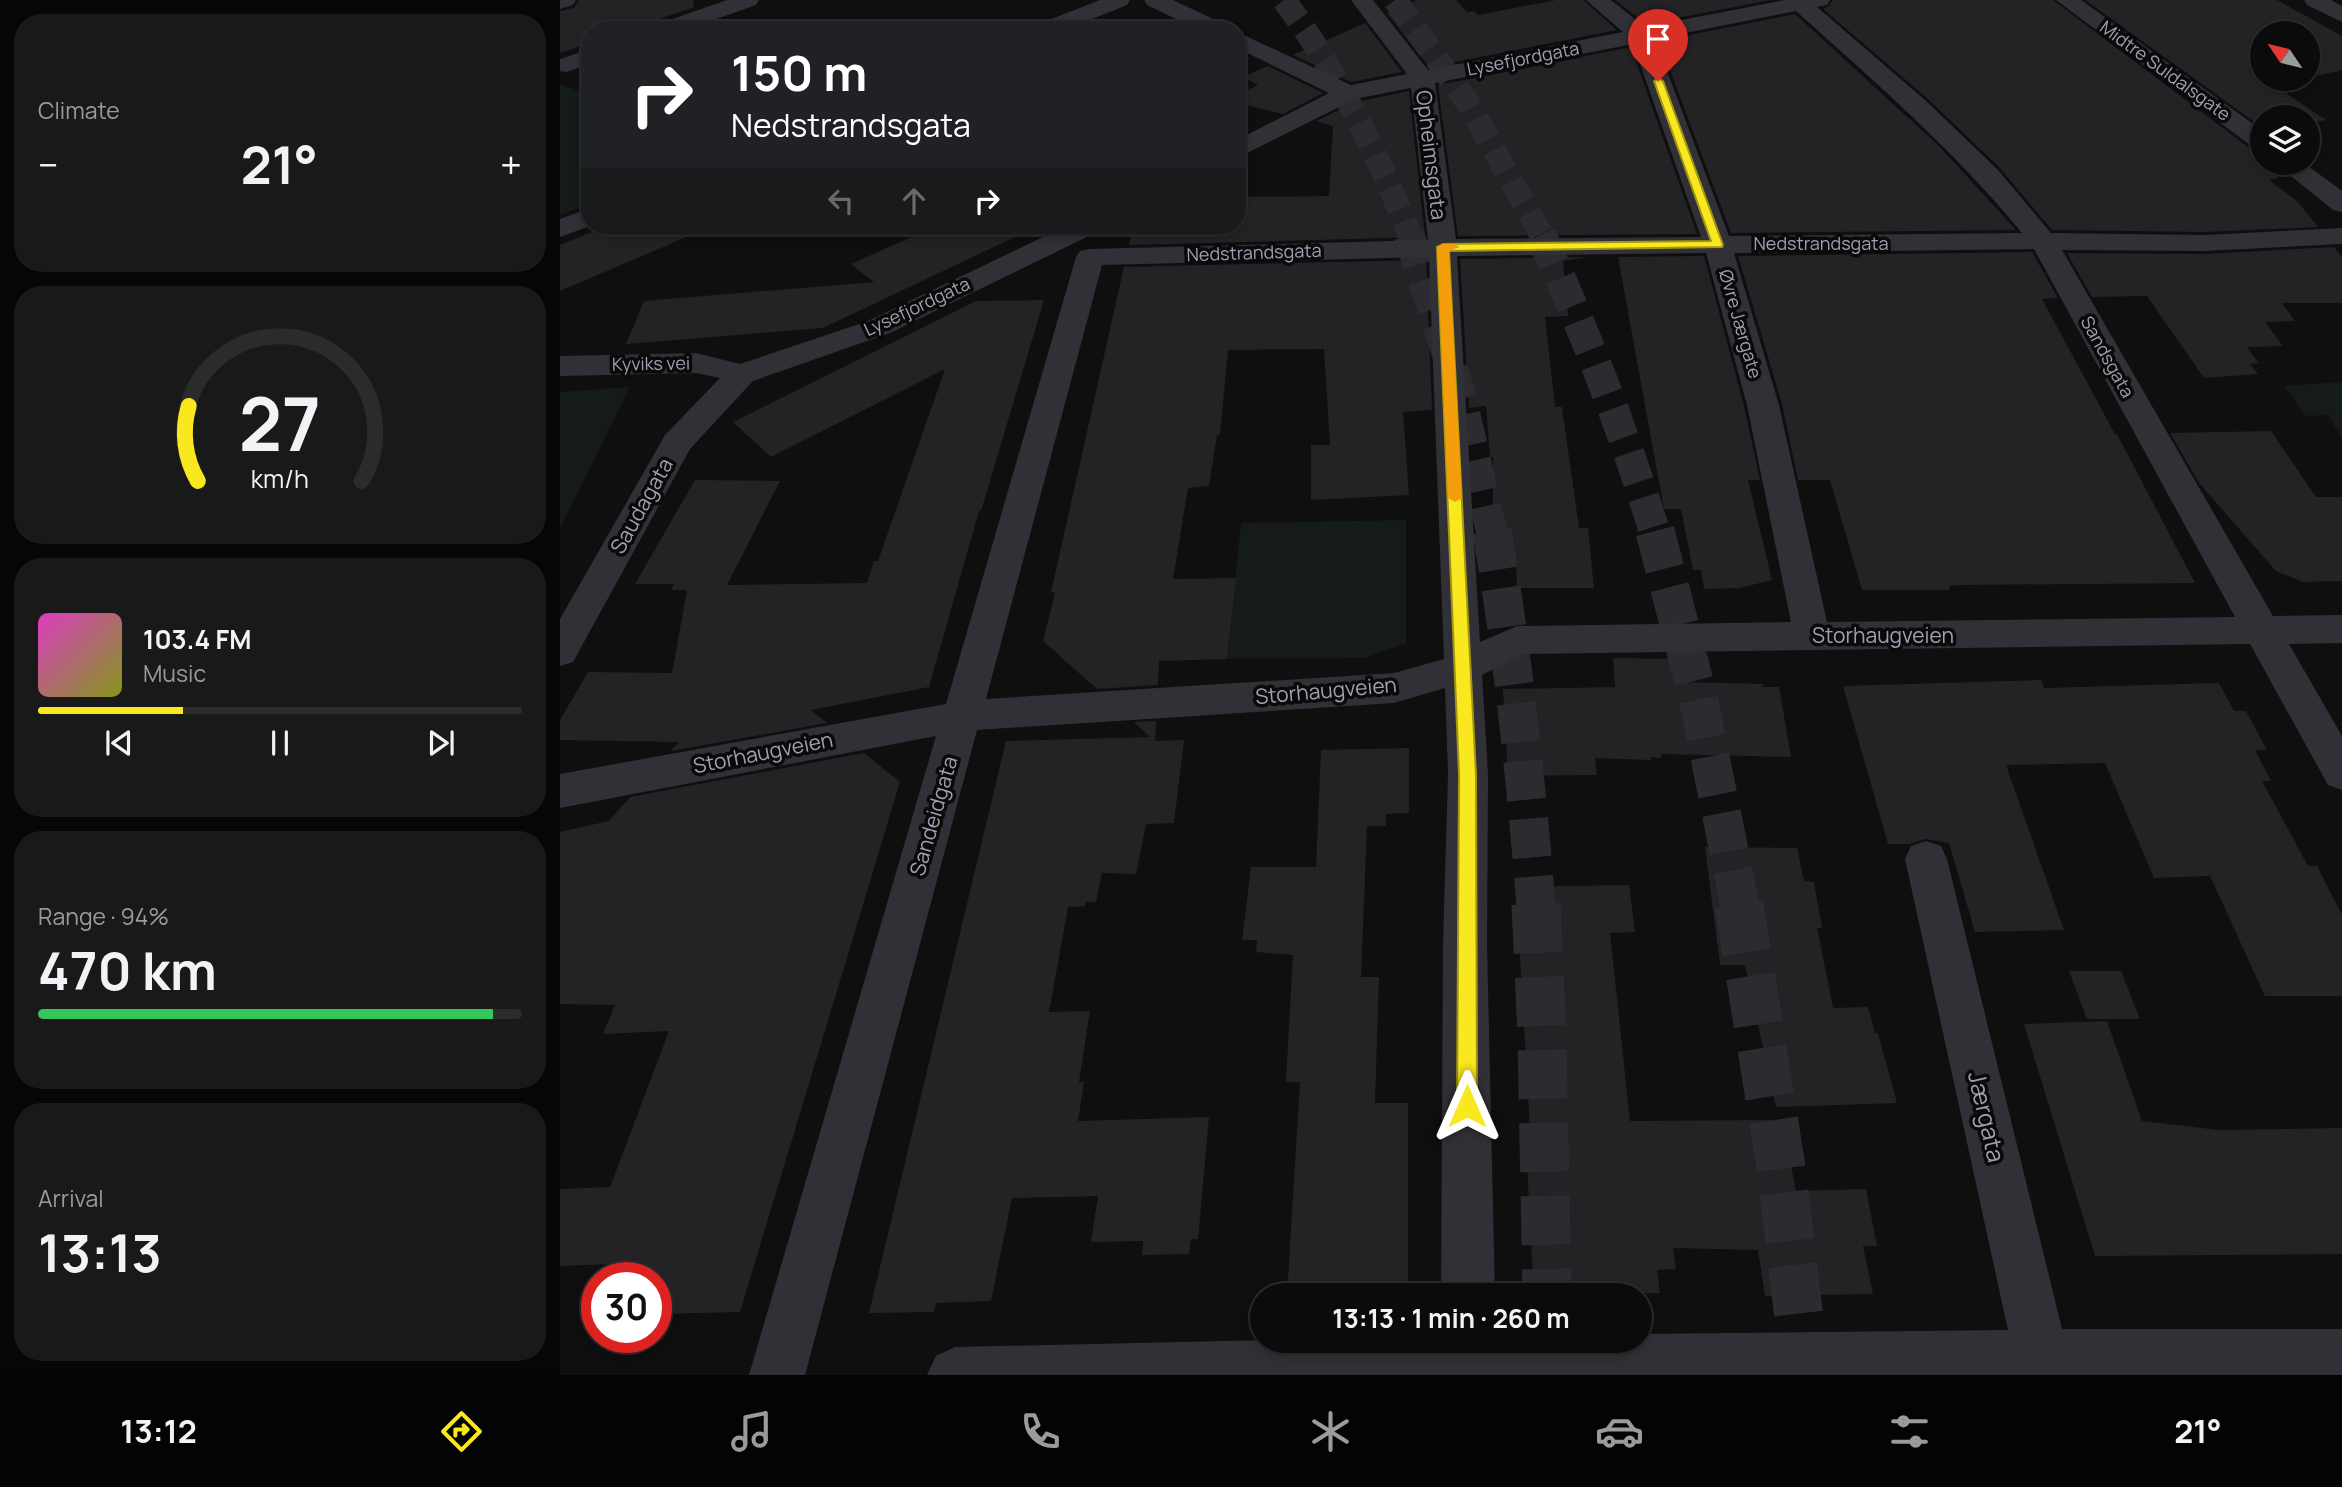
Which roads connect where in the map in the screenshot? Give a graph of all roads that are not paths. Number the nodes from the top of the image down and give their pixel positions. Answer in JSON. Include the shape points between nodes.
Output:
{"nodes":[{"id":1,"x":748,"y":0,"type":"edge"},
{"id":2,"x":1119,"y":0,"type":"edge"},
{"id":3,"x":1155,"y":0,"type":"edge"},
{"id":4,"x":1362,"y":0,"type":"edge"},
{"id":5,"x":1597,"y":0,"type":"edge"},
{"id":6,"x":2067,"y":0,"type":"edge"},
{"id":7,"x":2315,"y":0,"type":"edge"},
{"id":8,"x":1805,"y":1,"type":"edge"},
{"id":9,"x":715,"y":11,"type":"edge"},
{"id":10,"x":2342,"y":15,"type":"edge"},
{"id":11,"x":688,"y":21,"type":"edge"},
{"id":12,"x":1066,"y":21,"type":"edge"},
{"id":13,"x":1199,"y":21,"type":"edge"},
{"id":14,"x":1642,"y":36,"type":"junction"},
{"id":15,"x":1246,"y":43,"type":"edge"},
{"id":16,"x":581,"y":59,"type":"edge"},
{"id":17,"x":566,"y":65,"type":"dead end"},
{"id":18,"x":1422,"y":78,"type":"junction"},
{"id":19,"x":1348,"y":93,"type":"junction"},
{"id":20,"x":2250,"y":134,"type":"edge"},
{"id":21,"x":1246,"y":145,"type":"edge"},
{"id":22,"x":2304,"y":175,"type":"edge"},
{"id":23,"x":2342,"y":204,"type":"edge"},
{"id":24,"x":581,"y":220,"type":"edge"},
{"id":25,"x":560,"y":229,"type":"edge"},
{"id":26,"x":2342,"y":236,"type":"edge"},
{"id":27,"x":1068,"y":237,"type":"edge"},
{"id":28,"x":2043,"y":242,"type":"junction"},
{"id":29,"x":1718,"y":245,"type":"junction"},
{"id":30,"x":1443,"y":247,"type":"junction"},
{"id":31,"x":560,"y":366,"type":"edge"},
{"id":32,"x":741,"y":374,"type":"junction"},
{"id":33,"x":2262,"y":629,"type":"junction"},
{"id":34,"x":2342,"y":629,"type":"edge"},
{"id":35,"x":1812,"y":636,"type":"junction"},
{"id":36,"x":560,"y":652,"type":"edge"},
{"id":37,"x":1463,"y":668,"type":"junction"},
{"id":38,"x":962,"y":716,"type":"junction"},
{"id":39,"x":2342,"y":773,"type":"edge"},
{"id":40,"x":560,"y":791,"type":"edge"},
{"id":41,"x":1926,"y":859,"type":"dead end"},
{"id":42,"x":1468,"y":1283,"type":"edge"},
{"id":43,"x":2342,"y":1356,"type":"edge"},
{"id":44,"x":1469,"y":1360,"type":"edge"},
{"id":45,"x":2044,"y":1365,"type":"edge"},
{"id":46,"x":777,"y":1375,"type":"edge"},
{"id":47,"x":955,"y":1375,"type":"edge"}],
"edges":[{"from":1,"to":9,"type":"street"},
{"from":2,"to":12,"type":"street"},
{"from":3,"to":13,"type":"street"},
{"from":4,"to":18,"type":"street","name":"Opheimsgata"},
{"from":5,"to":14,"type":"street"},
{"from":6,"to":20,"type":"street","name":"Midtre Suldalsgate"},
{"from":7,"to":10,"type":"street"},
{"from":8,"to":14,"type":"street","name":"Lysefjordgata"},
{"from":8,"to":28,"type":"street","name":"Sandsgata","via":[[1989,176]]},
{"from":9,"to":11,"type":"street"},
{"from":14,"to":18,"type":"street","name":"Lysefjordgata"},
{"from":14,"to":29,"type":"street","name":"Øvre Jærgate"},
{"from":15,"to":19,"type":"street"},
{"from":16,"to":17,"type":"street"},
{"from":18,"to":19,"type":"street","name":"Lysefjordgata"},
{"from":18,"to":30,"type":"street","name":"Opheimsgata"},
{"from":19,"to":21,"type":"street","name":"Lysefjordgata"},
{"from":22,"to":23,"type":"street"},
{"from":24,"to":25,"type":"street"},
{"from":26,"to":28,"type":"street","name":"Nedstrandsgata","via":[[2205,243]]},
{"from":27,"to":30,"type":"street","name":"Nedstrandsgata"},
{"from":27,"to":32,"type":"street","name":"Lysefjordgata","via":[[879,327]]},
{"from":27,"to":38,"type":"street","name":"Sandeidgata"},
{"from":28,"to":29,"type":"street","name":"Nedstrandsgata"},
{"from":28,"to":33,"type":"street","name":"Sandsgata"},
{"from":29,"to":30,"type":"street","name":"Nedstrandsgata"},
{"from":29,"to":35,"type":"street","name":"Øvre Jærgate","via":[[1763,405]]},
{"from":30,"to":37,"type":"street","name":"Opheimsgata"},
{"from":31,"to":32,"type":"street","name":"Kyviks vei","via":[[696,363]]},
{"from":32,"to":36,"type":"street","name":"Saudagata","via":[[677,443]]},
{"from":33,"to":34,"type":"street","name":"Storhaugveien"},
{"from":33,"to":35,"type":"street","name":"Storhaugveien"},
{"from":33,"to":39,"type":"street","name":"Sandsgata"},
{"from":35,"to":37,"type":"street","name":"Storhaugveien","via":[[1517,640]]},
{"from":37,"to":38,"type":"street","name":"Storhaugveien","via":[[1394,688]]},
{"from":37,"to":42,"type":"street","name":"Opheimsgata","via":[[1468,774]]},
{"from":38,"to":40,"type":"street","name":"Storhaugveien"},
{"from":38,"to":46,"type":"street","name":"Sandeidgata"},
{"from":41,"to":45,"type":"street","name":"Jærgata"},
{"from":43,"to":45,"type":"street"},
{"from":44,"to":45,"type":"street"},
{"from":44,"to":47,"type":"street"}]}
